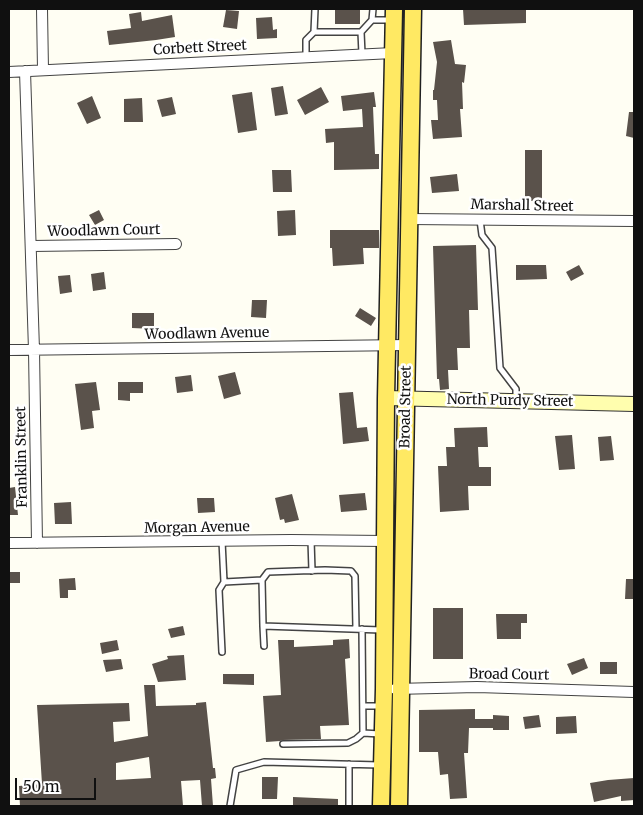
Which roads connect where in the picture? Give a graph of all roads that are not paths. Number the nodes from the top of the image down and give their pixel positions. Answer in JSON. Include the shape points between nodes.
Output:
{"nodes":[{"id":1,"x":42,"y":9,"type":"edge"},
{"id":2,"x":315,"y":9,"type":"edge"},
{"id":3,"x":373,"y":9,"type":"edge"},
{"id":4,"x":413,"y":9,"type":"edge"},
{"id":5,"x":394,"y":14,"type":"edge"},
{"id":6,"x":372,"y":20,"type":"junction"},
{"id":7,"x":314,"y":32,"type":"junction"},
{"id":8,"x":361,"y":32,"type":"junction"},
{"id":9,"x":393,"y":53,"type":"junction"},
{"id":10,"x":362,"y":54,"type":"junction"},
{"id":11,"x":306,"y":57,"type":"junction"},
{"id":12,"x":43,"y":70,"type":"junction"},
{"id":13,"x":26,"y":71,"type":"junction"},
{"id":14,"x":9,"y":72,"type":"edge"},
{"id":15,"x":409,"y":219,"type":"junction"},
{"id":16,"x":480,"y":219,"type":"junction"},
{"id":17,"x":634,"y":221,"type":"edge"},
{"id":18,"x":176,"y":244,"type":"dead end"},
{"id":19,"x":32,"y":246,"type":"junction"},
{"id":20,"x":388,"y":345,"type":"junction"},
{"id":21,"x":407,"y":345,"type":"junction"},
{"id":22,"x":9,"y":350,"type":"edge"},
{"id":23,"x":34,"y":350,"type":"junction"},
{"id":24,"x":386,"y":398,"type":"junction"},
{"id":25,"x":406,"y":399,"type":"junction"},
{"id":26,"x":516,"y":401,"type":"junction"},
{"id":27,"x":634,"y":404,"type":"edge"},
{"id":28,"x":311,"y":540,"type":"junction"},
{"id":29,"x":222,"y":541,"type":"junction"},
{"id":30,"x":385,"y":541,"type":"junction"},
{"id":31,"x":9,"y":543,"type":"edge"},
{"id":32,"x":36,"y":543,"type":"junction"},
{"id":33,"x":312,"y":571,"type":"junction"},
{"id":34,"x":262,"y":580,"type":"junction"},
{"id":35,"x":224,"y":582,"type":"junction"},
{"id":36,"x":263,"y":626,"type":"junction"},
{"id":37,"x":356,"y":629,"type":"junction"},
{"id":38,"x":362,"y":629,"type":"junction"},
{"id":39,"x":384,"y":630,"type":"junction"},
{"id":40,"x":264,"y":646,"type":"dead end"},
{"id":41,"x":222,"y":652,"type":"dead end"},
{"id":42,"x":384,"y":689,"type":"junction"},
{"id":43,"x":402,"y":689,"type":"junction"},
{"id":44,"x":634,"y":692,"type":"edge"},
{"id":45,"x":363,"y":706,"type":"junction"},
{"id":46,"x":383,"y":706,"type":"junction"},
{"id":47,"x":364,"y":733,"type":"junction"},
{"id":48,"x":382,"y":734,"type":"junction"},
{"id":49,"x":284,"y":744,"type":"dead end"},
{"id":50,"x":350,"y":764,"type":"junction"},
{"id":51,"x":382,"y":765,"type":"junction"},
{"id":52,"x":230,"y":806,"type":"edge"},
{"id":53,"x":349,"y":806,"type":"edge"},
{"id":54,"x":381,"y":806,"type":"edge"},
{"id":55,"x":399,"y":806,"type":"edge"}],
"edges":[{"from":1,"to":12,"type":"street"},
{"from":2,"to":7,"type":"lane"},
{"from":3,"to":6,"type":"lane"},
{"from":4,"to":15,"type":"main road","name":"Broad Street"},
{"from":5,"to":6,"type":"lane"},
{"from":5,"to":9,"type":"main road","name":"Broad Street"},
{"from":6,"to":8,"type":"lane"},
{"from":7,"to":8,"type":"lane"},
{"from":7,"to":11,"type":"lane","via":[[306,40]]},
{"from":8,"to":10,"type":"lane"},
{"from":9,"to":10,"type":"street","name":"Corbett Street"},
{"from":9,"to":20,"type":"main road","name":"Broad Street"},
{"from":10,"to":11,"type":"street","name":"Corbett Street"},
{"from":11,"to":12,"type":"street","name":"Corbett Street"},
{"from":12,"to":13,"type":"street","name":"Corbett Street"},
{"from":13,"to":14,"type":"street","name":"Corbett Street"},
{"from":13,"to":19,"type":"street","name":"Franklin Street"},
{"from":15,"to":16,"type":"street","name":"Marshall Street"},
{"from":15,"to":21,"type":"main road","name":"Broad Street"},
{"from":16,"to":17,"type":"street","name":"Marshall Street"},
{"from":16,"to":26,"type":"lane","via":[[482,235],[492,248],[500,368],[516,389]]},
{"from":18,"to":19,"type":"street","name":"Woodlawn Court"},
{"from":19,"to":23,"type":"street","name":"Franklin Street"},
{"from":20,"to":21,"type":"street","name":"Woodlawn Avenue"},
{"from":20,"to":23,"type":"street","name":"Woodlawn Avenue"},
{"from":20,"to":24,"type":"main road","name":"Broad Street"},
{"from":21,"to":25,"type":"main road","name":"Broad Street"},
{"from":22,"to":23,"type":"street","name":"Woodlawn Avenue"},
{"from":23,"to":32,"type":"street","name":"Franklin Street"},
{"from":24,"to":25,"type":"street","name":"North Purdy Street"},
{"from":24,"to":30,"type":"main road","name":"Broad Street"},
{"from":25,"to":26,"type":"street","name":"North Purdy Street"},
{"from":25,"to":43,"type":"main road","name":"Broad Street"},
{"from":26,"to":27,"type":"street","name":"North Purdy Street"},
{"from":28,"to":29,"type":"street","name":"Morgan Avenue"},
{"from":28,"to":30,"type":"street","name":"Morgan Avenue"},
{"from":28,"to":33,"type":"lane"},
{"from":29,"to":32,"type":"street","name":"Morgan Avenue"},
{"from":29,"to":35,"type":"lane"},
{"from":30,"to":39,"type":"main road","name":"Broad Street"},
{"from":31,"to":32,"type":"street","name":"Morgan Avenue"},
{"from":33,"to":34,"type":"lane","via":[[268,572]]},
{"from":33,"to":37,"type":"lane","via":[[351,571],[355,576]]},
{"from":34,"to":35,"type":"lane"},
{"from":34,"to":36,"type":"lane"},
{"from":35,"to":41,"type":"lane","via":[[219,590]]},
{"from":36,"to":37,"type":"lane"},
{"from":36,"to":40,"type":"lane"},
{"from":37,"to":38,"type":"lane"},
{"from":38,"to":39,"type":"lane"},
{"from":38,"to":45,"type":"lane"},
{"from":39,"to":42,"type":"main road","name":"Broad Street"},
{"from":42,"to":43,"type":"street","name":"Broad Court"},
{"from":42,"to":46,"type":"main road","name":"Broad Street"},
{"from":43,"to":44,"type":"street","name":"Broad Court","via":[[477,687]]},
{"from":43,"to":55,"type":"main road","name":"Broad Street"},
{"from":45,"to":46,"type":"lane"},
{"from":45,"to":47,"type":"lane"},
{"from":46,"to":48,"type":"main road","name":"Broad Street"},
{"from":47,"to":48,"type":"lane"},
{"from":47,"to":49,"type":"lane","via":[[348,743]]},
{"from":48,"to":51,"type":"main road","name":"Broad Street"},
{"from":50,"to":51,"type":"lane"},
{"from":50,"to":52,"type":"lane","via":[[264,762],[236,770]]},
{"from":50,"to":53,"type":"lane"},
{"from":51,"to":54,"type":"main road","name":"Broad Street"}]}
